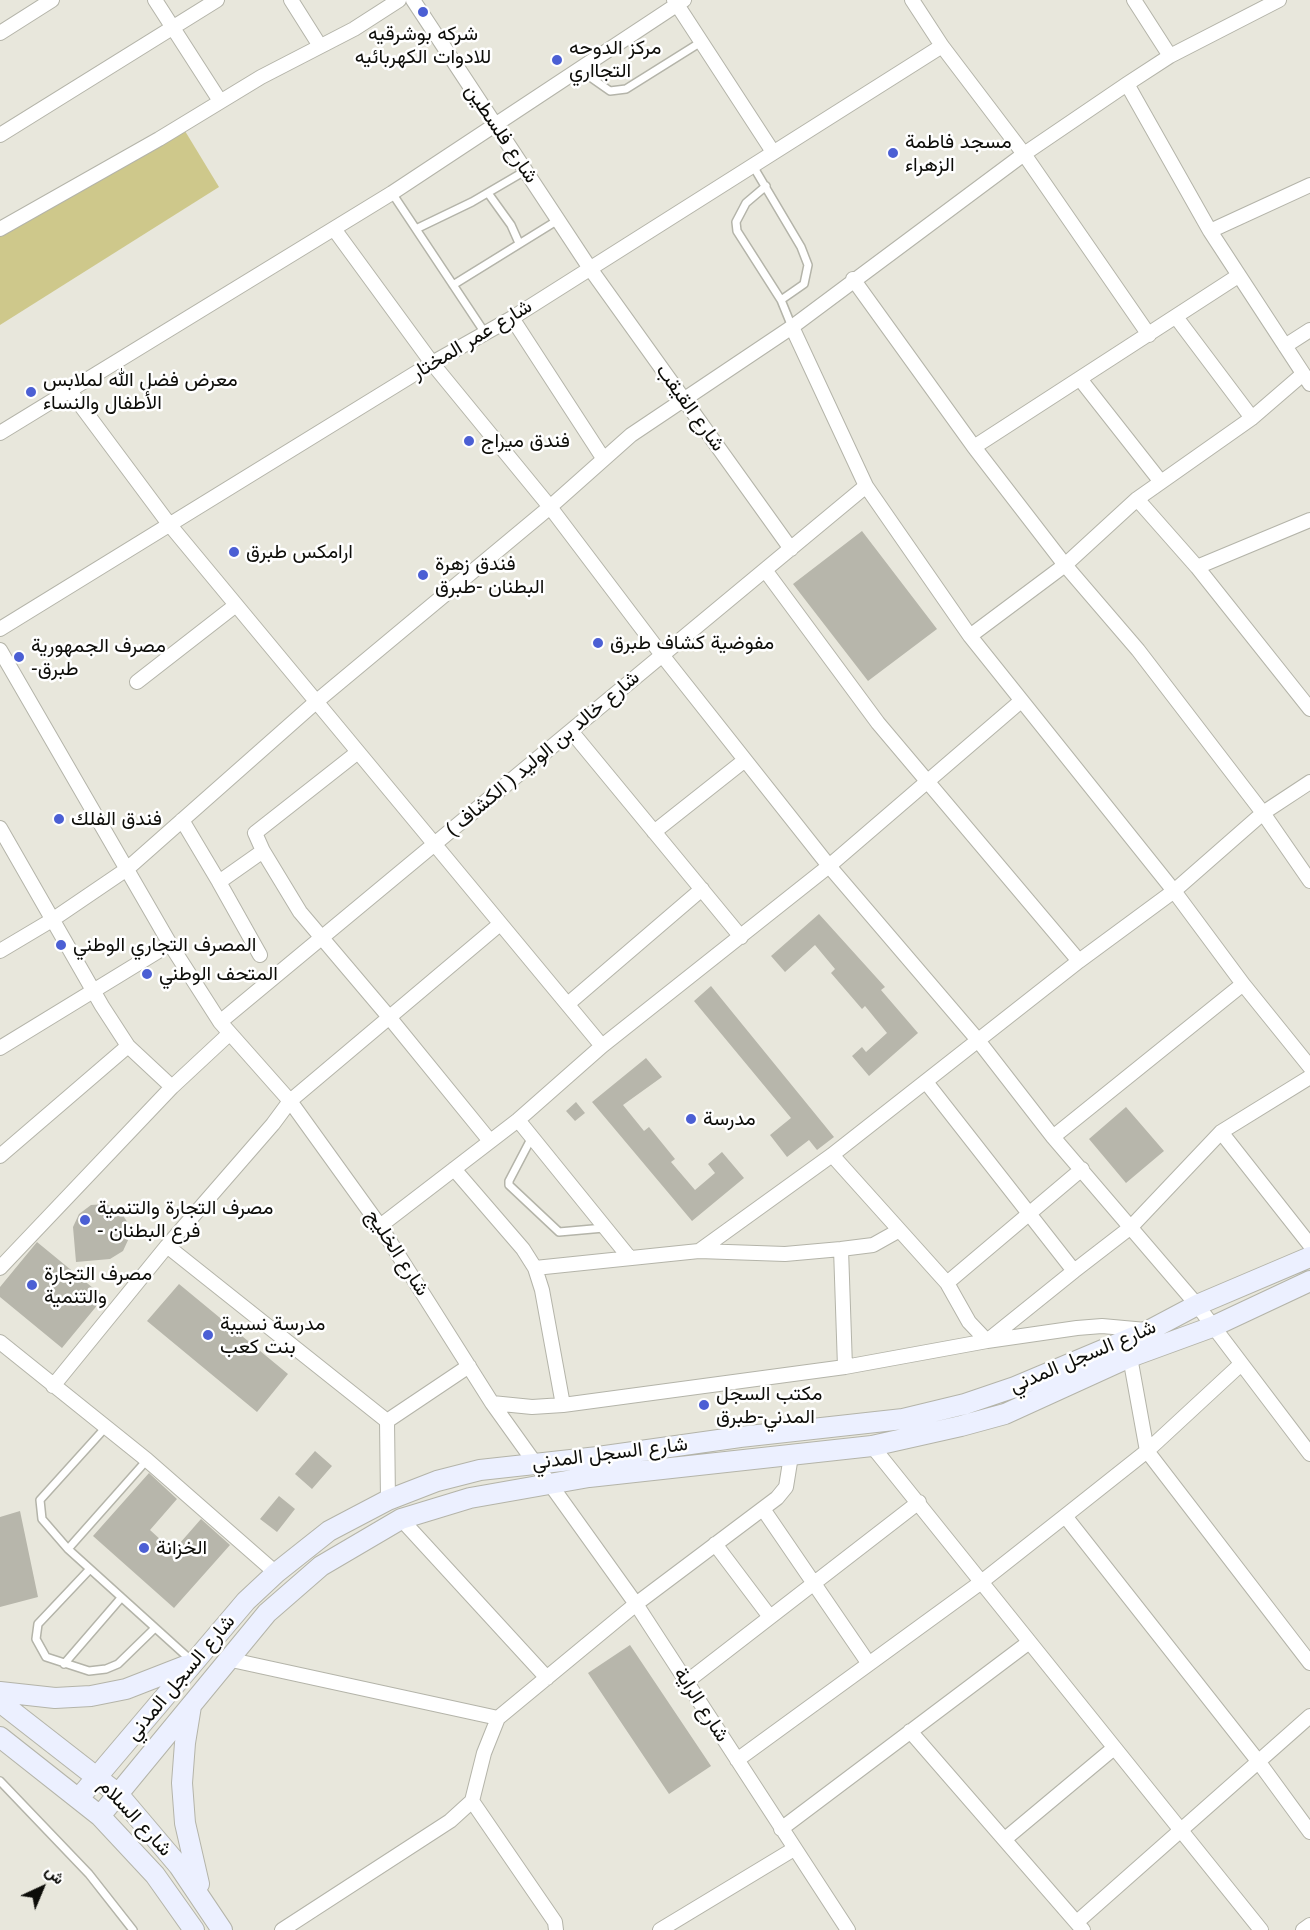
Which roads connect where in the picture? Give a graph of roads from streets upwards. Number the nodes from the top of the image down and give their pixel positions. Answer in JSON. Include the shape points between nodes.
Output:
{"nodes":[{"id":1,"x":52,"y":0,"type":"edge"},
{"id":2,"x":155,"y":0,"type":"edge"},
{"id":3,"x":217,"y":0,"type":"edge"},
{"id":4,"x":291,"y":0,"type":"edge"},
{"id":5,"x":399,"y":0,"type":"edge"},
{"id":6,"x":912,"y":0,"type":"edge"},
{"id":7,"x":1134,"y":0,"type":"edge"},
{"id":8,"x":1279,"y":0,"type":"edge"},
{"id":9,"x":419,"y":2,"type":"edge"},
{"id":10,"x":678,"y":2,"type":"edge"},
{"id":11,"x":173,"y":27,"type":"junction"},
{"id":12,"x":0,"y":33,"type":"edge"},
{"id":13,"x":320,"y":46,"type":"junction"},
{"id":14,"x":942,"y":46,"type":"junction"},
{"id":15,"x":1170,"y":56,"type":"junction"},
{"id":16,"x":1127,"y":84,"type":"junction"},
{"id":17,"x":220,"y":101,"type":"junction"},
{"id":18,"x":495,"y":127,"type":"junction"},
{"id":19,"x":0,"y":135,"type":"edge"},
{"id":20,"x":773,"y":152,"type":"junction"},
{"id":21,"x":1024,"y":154,"type":"junction"},
{"id":22,"x":1310,"y":185,"type":"edge"},
{"id":23,"x":0,"y":229,"type":"edge"},
{"id":24,"x":334,"y":229,"type":"junction"},
{"id":25,"x":1210,"y":231,"type":"junction"},
{"id":26,"x":589,"y":267,"type":"junction"},
{"id":27,"x":1238,"y":276,"type":"junction"},
{"id":28,"x":853,"y":279,"type":"junction"},
{"id":29,"x":1176,"y":317,"type":"junction"},
{"id":30,"x":512,"y":318,"type":"junction"},
{"id":31,"x":792,"y":327,"type":"junction"},
{"id":32,"x":1310,"y":330,"type":"edge"},
{"id":33,"x":1149,"y":334,"type":"junction"},
{"id":34,"x":1286,"y":346,"type":"junction"},
{"id":35,"x":432,"y":363,"type":"junction"},
{"id":36,"x":1080,"y":379,"type":"junction"},
{"id":37,"x":1306,"y":379,"type":"edge"},
{"id":38,"x":70,"y":391,"type":"junction"},
{"id":39,"x":684,"y":400,"type":"junction"},
{"id":40,"x":1252,"y":418,"type":"junction"},
{"id":41,"x":0,"y":433,"type":"edge"},
{"id":42,"x":974,"y":447,"type":"junction"},
{"id":43,"x":603,"y":458,"type":"junction"},
{"id":44,"x":1161,"y":482,"type":"junction"},
{"id":45,"x":866,"y":486,"type":"junction"},
{"id":46,"x":1137,"y":499,"type":"junction"},
{"id":47,"x":550,"y":507,"type":"junction"},
{"id":48,"x":1310,"y":520,"type":"edge"},
{"id":49,"x":169,"y":524,"type":"junction"},
{"id":50,"x":791,"y":549,"type":"junction"},
{"id":51,"x":1065,"y":565,"type":"junction"},
{"id":52,"x":1197,"y":567,"type":"junction"},
{"id":53,"x":765,"y":570,"type":"junction"},
{"id":54,"x":236,"y":605,"type":"junction"},
{"id":55,"x":0,"y":629,"type":"edge"},
{"id":56,"x":970,"y":636,"type":"junction"},
{"id":57,"x":0,"y":650,"type":"edge"},
{"id":58,"x":662,"y":655,"type":"junction"},
{"id":59,"x":137,"y":682,"type":"dead end"},
{"id":60,"x":317,"y":701,"type":"junction"},
{"id":61,"x":1021,"y":701,"type":"junction"},
{"id":62,"x":1310,"y":709,"type":"edge"},
{"id":63,"x":571,"y":731,"type":"junction"},
{"id":64,"x":358,"y":752,"type":"junction"},
{"id":65,"x":745,"y":760,"type":"junction"},
{"id":66,"x":926,"y":780,"type":"junction"},
{"id":67,"x":1310,"y":782,"type":"edge"},
{"id":68,"x":1263,"y":813,"type":"junction"},
{"id":69,"x":182,"y":820,"type":"junction"},
{"id":70,"x":0,"y":828,"type":"edge"},
{"id":71,"x":654,"y":832,"type":"junction"},
{"id":72,"x":434,"y":844,"type":"junction"},
{"id":73,"x":263,"y":851,"type":"junction"},
{"id":74,"x":829,"y":866,"type":"junction"},
{"id":75,"x":127,"y":869,"type":"junction"},
{"id":76,"x":1310,"y":880,"type":"edge"},
{"id":77,"x":219,"y":882,"type":"junction"},
{"id":78,"x":702,"y":890,"type":"junction"},
{"id":79,"x":1174,"y":891,"type":"junction"},
{"id":80,"x":52,"y":920,"type":"junction"},
{"id":81,"x":500,"y":924,"type":"junction"},
{"id":82,"x":741,"y":937,"type":"junction"},
{"id":83,"x":321,"y":939,"type":"junction"},
{"id":84,"x":171,"y":944,"type":"junction"},
{"id":85,"x":0,"y":951,"type":"edge"},
{"id":86,"x":260,"y":955,"type":"dead end"},
{"id":87,"x":1079,"y":961,"type":"junction"},
{"id":88,"x":1243,"y":984,"type":"junction"},
{"id":89,"x":94,"y":990,"type":"junction"},
{"id":90,"x":569,"y":1003,"type":"junction"},
{"id":91,"x":389,"y":1017,"type":"junction"},
{"id":92,"x":220,"y":1022,"type":"junction"},
{"id":93,"x":229,"y":1034,"type":"junction"},
{"id":94,"x":977,"y":1039,"type":"junction"},
{"id":95,"x":128,"y":1046,"type":"junction"},
{"id":96,"x":602,"y":1046,"type":"junction"},
{"id":97,"x":0,"y":1048,"type":"edge"},
{"id":98,"x":1310,"y":1067,"type":"edge"},
{"id":99,"x":1310,"y":1077,"type":"edge"},
{"id":100,"x":926,"y":1082,"type":"junction"},
{"id":101,"x":172,"y":1087,"type":"junction"},
{"id":102,"x":290,"y":1101,"type":"junction"},
{"id":103,"x":518,"y":1120,"type":"junction"},
{"id":104,"x":1221,"y":1132,"type":"junction"},
{"id":105,"x":1053,"y":1137,"type":"junction"},
{"id":106,"x":490,"y":1141,"type":"junction"},
{"id":107,"x":832,"y":1155,"type":"junction"},
{"id":108,"x":0,"y":1156,"type":"edge"},
{"id":109,"x":454,"y":1169,"type":"junction"},
{"id":110,"x":1082,"y":1169,"type":"junction"},
{"id":111,"x":1029,"y":1214,"type":"junction"},
{"id":112,"x":380,"y":1226,"type":"junction"},
{"id":113,"x":1131,"y":1227,"type":"junction"},
{"id":114,"x":898,"y":1231,"type":"junction"},
{"id":115,"x":1310,"y":1245,"type":"edge"},
{"id":116,"x":166,"y":1246,"type":"junction"},
{"id":117,"x":841,"y":1249,"type":"junction"},
{"id":118,"x":699,"y":1251,"type":"junction"},
{"id":119,"x":629,"y":1257,"type":"junction"},
{"id":120,"x":1310,"y":1257,"type":"edge"},
{"id":121,"x":0,"y":1268,"type":"edge"},
{"id":122,"x":535,"y":1268,"type":"junction"},
{"id":123,"x":1074,"y":1271,"type":"junction"},
{"id":124,"x":1310,"y":1281,"type":"edge"},
{"id":125,"x":947,"y":1283,"type":"junction"},
{"id":126,"x":1197,"y":1305,"type":"junction"},
{"id":127,"x":1212,"y":1326,"type":"junction"},
{"id":128,"x":1148,"y":1331,"type":"junction"},
{"id":129,"x":987,"y":1341,"type":"junction"},
{"id":130,"x":0,"y":1342,"type":"edge"},
{"id":131,"x":1130,"y":1356,"type":"junction"},
{"id":132,"x":1240,"y":1365,"type":"junction"},
{"id":133,"x":469,"y":1366,"type":"junction"},
{"id":134,"x":845,"y":1367,"type":"junction"},
{"id":135,"x":53,"y":1386,"type":"junction"},
{"id":136,"x":492,"y":1403,"type":"junction"},
{"id":137,"x":563,"y":1405,"type":"junction"},
{"id":138,"x":387,"y":1421,"type":"junction"},
{"id":139,"x":872,"y":1446,"type":"junction"},
{"id":140,"x":1147,"y":1451,"type":"junction"},
{"id":141,"x":1310,"y":1454,"type":"edge"},
{"id":142,"x":791,"y":1456,"type":"junction"},
{"id":143,"x":535,"y":1463,"type":"junction"},
{"id":144,"x":550,"y":1484,"type":"junction"},
{"id":145,"x":388,"y":1500,"type":"junction"},
{"id":146,"x":919,"y":1502,"type":"junction"},
{"id":147,"x":763,"y":1509,"type":"junction"},
{"id":148,"x":1065,"y":1516,"type":"junction"},
{"id":149,"x":402,"y":1519,"type":"junction"},
{"id":150,"x":715,"y":1544,"type":"junction"},
{"id":151,"x":276,"y":1573,"type":"junction"},
{"id":152,"x":980,"y":1583,"type":"junction"},
{"id":153,"x":814,"y":1584,"type":"junction"},
{"id":154,"x":636,"y":1604,"type":"junction"},
{"id":155,"x":770,"y":1617,"type":"junction"},
{"id":156,"x":1028,"y":1643,"type":"junction"},
{"id":157,"x":227,"y":1659,"type":"junction"},
{"id":158,"x":193,"y":1662,"type":"junction"},
{"id":159,"x":869,"y":1664,"type":"junction"},
{"id":160,"x":1310,"y":1664,"type":"edge"},
{"id":161,"x":547,"y":1678,"type":"junction"},
{"id":162,"x":686,"y":1683,"type":"junction"},
{"id":163,"x":0,"y":1692,"type":"edge"},
{"id":164,"x":0,"y":1702,"type":"edge"},
{"id":165,"x":191,"y":1704,"type":"junction"},
{"id":166,"x":1310,"y":1716,"type":"edge"},
{"id":167,"x":498,"y":1718,"type":"junction"},
{"id":168,"x":910,"y":1731,"type":"junction"},
{"id":169,"x":0,"y":1737,"type":"edge"},
{"id":170,"x":1114,"y":1748,"type":"junction"},
{"id":171,"x":737,"y":1760,"type":"junction"},
{"id":172,"x":1258,"y":1761,"type":"junction"},
{"id":173,"x":98,"y":1776,"type":"junction"},
{"id":174,"x":118,"y":1794,"type":"junction"},
{"id":175,"x":79,"y":1798,"type":"junction"},
{"id":176,"x":472,"y":1801,"type":"junction"},
{"id":177,"x":99,"y":1816,"type":"junction"},
{"id":178,"x":781,"y":1829,"type":"junction"},
{"id":179,"x":1181,"y":1829,"type":"junction"},
{"id":180,"x":1310,"y":1832,"type":"edge"},
{"id":181,"x":1005,"y":1839,"type":"junction"},
{"id":182,"x":794,"y":1849,"type":"junction"},
{"id":183,"x":204,"y":1901,"type":"junction"},
{"id":184,"x":1310,"y":1925,"type":"edge"},
{"id":185,"x":556,"y":1926,"type":"edge"},
{"id":186,"x":1080,"y":1926,"type":"edge"},
{"id":187,"x":194,"y":1930,"type":"edge"},
{"id":188,"x":222,"y":1930,"type":"edge"},
{"id":189,"x":282,"y":1930,"type":"edge"},
{"id":190,"x":542,"y":1930,"type":"edge"},
{"id":191,"x":660,"y":1930,"type":"edge"},
{"id":192,"x":848,"y":1930,"type":"edge"},
{"id":193,"x":1261,"y":1930,"type":"edge"},
{"id":194,"x":1303,"y":1930,"type":"edge"}],
"edges":[{"from":1,"to":12,"type":"street"},
{"from":2,"to":11,"type":"street"},
{"from":3,"to":11,"type":"street"},
{"from":4,"to":13,"type":"street"},
{"from":5,"to":13,"type":"street"},
{"from":6,"to":14,"type":"street"},
{"from":7,"to":15,"type":"street"},
{"from":8,"to":15,"type":"street"},
{"from":9,"to":18,"type":"street","name":"شارع فلسطين"},
{"from":10,"to":18,"type":"street"},
{"from":10,"to":20,"type":"street"},
{"from":11,"to":17,"type":"street"},
{"from":11,"to":19,"type":"street"},
{"from":13,"to":17,"type":"street"},
{"from":14,"to":20,"type":"street","name":"شارع عمر المختار"},
{"from":14,"to":21,"type":"street"},
{"from":15,"to":16,"type":"street"},
{"from":16,"to":21,"type":"street"},
{"from":16,"to":25,"type":"street"},
{"from":17,"to":23,"type":"street"},
{"from":18,"to":24,"type":"street"},
{"from":18,"to":26,"type":"street","name":"شارع فلسطين"},
{"from":20,"to":26,"type":"street","name":"شارع عمر المختار"},
{"from":21,"to":28,"type":"street"},
{"from":21,"to":33,"type":"street"},
{"from":22,"to":25,"type":"street"},
{"from":24,"to":35,"type":"street"},
{"from":24,"to":38,"type":"street"},
{"from":25,"to":27,"type":"street"},
{"from":26,"to":30,"type":"street","name":"شارع عمر المختار"},
{"from":26,"to":39,"type":"street","name":"شارع القيقب"},
{"from":27,"to":29,"type":"street"},
{"from":27,"to":34,"type":"street"},
{"from":28,"to":31,"type":"street"},
{"from":28,"to":42,"type":"street"},
{"from":29,"to":33,"type":"street"},
{"from":29,"to":40,"type":"street"},
{"from":30,"to":35,"type":"street","name":"شارع عمر المختار"},
{"from":30,"to":43,"type":"street"},
{"from":31,"to":39,"type":"street"},
{"from":31,"to":45,"type":"street"},
{"from":32,"to":34,"type":"street"},
{"from":33,"to":36,"type":"street"},
{"from":34,"to":37,"type":"street"},
{"from":35,"to":47,"type":"street"},
{"from":35,"to":49,"type":"street","name":"شارع عمر المختار"},
{"from":36,"to":42,"type":"street"},
{"from":36,"to":44,"type":"street"},
{"from":37,"to":40,"type":"street"},
{"from":38,"to":41,"type":"street"},
{"from":38,"to":49,"type":"street"},
{"from":39,"to":43,"type":"street"},
{"from":39,"to":50,"type":"street","name":"شارع القيقب"},
{"from":40,"to":44,"type":"street"},
{"from":42,"to":51,"type":"street"},
{"from":43,"to":47,"type":"street"},
{"from":44,"to":46,"type":"street"},
{"from":45,"to":50,"type":"street","name":"شارع خالد بن الوليد ( الكشاف )"},
{"from":45,"to":56,"type":"street"},
{"from":46,"to":51,"type":"street"},
{"from":46,"to":52,"type":"street"},
{"from":47,"to":58,"type":"street"},
{"from":47,"to":60,"type":"street"},
{"from":48,"to":52,"type":"street"},
{"from":49,"to":54,"type":"street"},
{"from":49,"to":55,"type":"street","name":"شارع عمر المختار"},
{"from":50,"to":53,"type":"street","name":"شارع خالد بن الوليد ( الكشاف )"},
{"from":51,"to":56,"type":"street"},
{"from":51,"to":68,"type":"street","via":[[1138,650]]},
{"from":52,"to":62,"type":"street"},
{"from":53,"to":58,"type":"street","name":"شارع خالد بن الوليد ( الكشاف )"},
{"from":53,"to":66,"type":"street","via":[[878,723]]},
{"from":54,"to":59,"type":"street"},
{"from":54,"to":60,"type":"street"},
{"from":56,"to":61,"type":"street"},
{"from":57,"to":75,"type":"street","name":"شارع الخليج"},
{"from":58,"to":63,"type":"street","name":"شارع خالد بن الوليد ( الكشاف )"},
{"from":58,"to":65,"type":"street"},
{"from":60,"to":64,"type":"street"},
{"from":60,"to":69,"type":"street"},
{"from":61,"to":66,"type":"street"},
{"from":61,"to":79,"type":"street"},
{"from":63,"to":71,"type":"street"},
{"from":63,"to":72,"type":"street","name":"شارع خالد بن الوليد ( الكشاف )"},
{"from":64,"to":72,"type":"street"},
{"from":64,"to":73,"type":"street","via":[[255,833]]},
{"from":65,"to":71,"type":"street"},
{"from":65,"to":74,"type":"street"},
{"from":66,"to":74,"type":"street"},
{"from":66,"to":87,"type":"street"},
{"from":67,"to":68,"type":"street"},
{"from":68,"to":76,"type":"street"},
{"from":68,"to":79,"type":"street"},
{"from":69,"to":75,"type":"street"},
{"from":69,"to":77,"type":"street"},
{"from":70,"to":80,"type":"street"},
{"from":71,"to":78,"type":"street"},
{"from":72,"to":81,"type":"street"},
{"from":72,"to":83,"type":"street","name":"شارع خالد بن الوليد ( الكشاف )"},
{"from":73,"to":77,"type":"street"},
{"from":73,"to":83,"type":"street"},
{"from":74,"to":82,"type":"street"},
{"from":74,"to":94,"type":"street"},
{"from":75,"to":80,"type":"street"},
{"from":75,"to":84,"type":"street","name":"شارع الخليج"},
{"from":77,"to":86,"type":"street"},
{"from":78,"to":82,"type":"street"},
{"from":78,"to":90,"type":"street"},
{"from":79,"to":87,"type":"street"},
{"from":79,"to":88,"type":"street"},
{"from":80,"to":85,"type":"street"},
{"from":80,"to":89,"type":"street"},
{"from":81,"to":90,"type":"street"},
{"from":81,"to":91,"type":"street"},
{"from":82,"to":96,"type":"street"},
{"from":83,"to":91,"type":"street"},
{"from":83,"to":92,"type":"street","name":"شارع خالد بن الوليد ( الكشاف )"},
{"from":84,"to":89,"type":"street"},
{"from":84,"to":92,"type":"street","name":"شارع الخليج"},
{"from":87,"to":94,"type":"street"},
{"from":88,"to":98,"type":"street"},
{"from":88,"to":105,"type":"street"},
{"from":89,"to":95,"type":"street"},
{"from":89,"to":97,"type":"street"},
{"from":90,"to":96,"type":"street"},
{"from":91,"to":102,"type":"street"},
{"from":91,"to":106,"type":"street"},
{"from":92,"to":93,"type":"street","name":"شارع الخليج"},
{"from":93,"to":101,"type":"street"},
{"from":93,"to":102,"type":"street","name":"شارع الخليج"},
{"from":94,"to":100,"type":"street"},
{"from":94,"to":105,"type":"street"},
{"from":95,"to":101,"type":"street"},
{"from":95,"to":108,"type":"street"},
{"from":96,"to":103,"type":"street"},
{"from":99,"to":104,"type":"street"},
{"from":100,"to":107,"type":"street"},
{"from":100,"to":111,"type":"street"},
{"from":101,"to":121,"type":"street"},
{"from":102,"to":112,"type":"street","name":"شارع الخليج"},
{"from":102,"to":116,"type":"street"},
{"from":103,"to":106,"type":"street"},
{"from":103,"to":119,"type":"street"},
{"from":104,"to":113,"type":"street"},
{"from":104,"to":115,"type":"street"},
{"from":105,"to":110,"type":"street"},
{"from":106,"to":109,"type":"street"},
{"from":107,"to":114,"type":"street"},
{"from":107,"to":118,"type":"street"},
{"from":109,"to":112,"type":"street"},
{"from":109,"to":122,"type":"street","via":[[524,1249]]},
{"from":110,"to":111,"type":"street"},
{"from":110,"to":113,"type":"street"},
{"from":111,"to":123,"type":"street"},
{"from":111,"to":125,"type":"street"},
{"from":112,"to":133,"type":"street","name":"شارع الخليج"},
{"from":113,"to":123,"type":"street"},
{"from":113,"to":126,"type":"street"},
{"from":114,"to":117,"type":"street","via":[[873,1245]]},
{"from":114,"to":125,"type":"street"},
{"from":116,"to":135,"type":"street"},
{"from":116,"to":138,"type":"street"},
{"from":117,"to":118,"type":"street","via":[[785,1254]]},
{"from":117,"to":134,"type":"street"},
{"from":118,"to":119,"type":"street"},
{"from":119,"to":122,"type":"street"},
{"from":120,"to":126,"type":"street","name":"شارع السجل المدني"},
{"from":122,"to":137,"type":"street"},
{"from":123,"to":129,"type":"street"},
{"from":124,"to":127,"type":"street","name":"شارع السجل المدني"},
{"from":125,"to":129,"type":"street","via":[[969,1322]]},
{"from":126,"to":127,"type":"street"},
{"from":126,"to":128,"type":"street","name":"شارع السجل المدني"},
{"from":127,"to":131,"type":"street","name":"شارع السجل المدني"},
{"from":127,"to":132,"type":"street"},
{"from":128,"to":129,"type":"street","via":[[1102,1326]]},
{"from":128,"to":143,"type":"street","name":"شارع السجل المدني","via":[[983,1399],[903,1419]]},
{"from":129,"to":134,"type":"street"},
{"from":130,"to":135,"type":"street"},
{"from":131,"to":139,"type":"street","name":"شارع السجل المدني","via":[[1005,1414]]},
{"from":131,"to":140,"type":"street"},
{"from":132,"to":140,"type":"street"},
{"from":132,"to":141,"type":"street"},
{"from":133,"to":136,"type":"street","name":"شارع الخليج"},
{"from":133,"to":138,"type":"street"},
{"from":134,"to":137,"type":"street"},
{"from":135,"to":151,"type":"street","via":[[147,1460]]},
{"from":136,"to":137,"type":"street"},
{"from":136,"to":143,"type":"street","name":"شارع الخليج"},
{"from":138,"to":145,"type":"street"},
{"from":139,"to":142,"type":"street","name":"شارع السجل المدني"},
{"from":139,"to":146,"type":"street"},
{"from":140,"to":148,"type":"street"},
{"from":140,"to":160,"type":"street"},
{"from":142,"to":144,"type":"street","name":"شارع السجل المدني","via":[[616,1473]]},
{"from":142,"to":147,"type":"street","via":[[783,1493]]},
{"from":143,"to":144,"type":"street","name":"شارع الخليج"},
{"from":143,"to":145,"type":"street","name":"شارع السجل المدني","via":[[480,1470]]},
{"from":144,"to":149,"type":"street","name":"شارع السجل المدني","via":[[470,1498]]},
{"from":144,"to":154,"type":"street","name":"شارع الراية"},
{"from":145,"to":151,"type":"street","name":"شارع السجل المدني","via":[[329,1531]]},
{"from":146,"to":152,"type":"street"},
{"from":146,"to":153,"type":"street"},
{"from":147,"to":150,"type":"street"},
{"from":147,"to":153,"type":"street"},
{"from":148,"to":152,"type":"street"},
{"from":148,"to":172,"type":"street"},
{"from":149,"to":157,"type":"street","name":"شارع السجل المدني","via":[[321,1566],[267,1613]]},
{"from":149,"to":161,"type":"street"},
{"from":150,"to":154,"type":"street"},
{"from":150,"to":155,"type":"street"},
{"from":151,"to":158,"type":"street","name":"شارع السجل المدني"},
{"from":152,"to":156,"type":"street"},
{"from":152,"to":159,"type":"street"},
{"from":153,"to":155,"type":"street"},
{"from":153,"to":159,"type":"street"},
{"from":154,"to":161,"type":"street"},
{"from":154,"to":162,"type":"street","name":"شارع الراية"},
{"from":155,"to":162,"type":"street"},
{"from":156,"to":168,"type":"street"},
{"from":156,"to":170,"type":"street"},
{"from":157,"to":165,"type":"street","name":"شارع السجل المدني"},
{"from":157,"to":167,"type":"street"},
{"from":158,"to":163,"type":"street","via":[[160,1678],[91,1696],[55,1698]]},
{"from":158,"to":173,"type":"street","name":"شارع السجل المدني"},
{"from":159,"to":171,"type":"street"},
{"from":161,"to":167,"type":"street"},
{"from":162,"to":171,"type":"street","name":"شارع الراية"},
{"from":164,"to":173,"type":"street","name":"شارع السلام"},
{"from":165,"to":174,"type":"street","name":"شارع السجل المدني"},
{"from":165,"to":183,"type":"street","via":[[182,1783],[190,1853]]},
{"from":166,"to":172,"type":"street"},
{"from":167,"to":176,"type":"street"},
{"from":168,"to":178,"type":"street"},
{"from":168,"to":181,"type":"street"},
{"from":169,"to":175,"type":"street","name":"شارع السلام"},
{"from":170,"to":179,"type":"street"},
{"from":170,"to":181,"type":"street"},
{"from":171,"to":178,"type":"street","name":"شارع الراية"},
{"from":172,"to":179,"type":"street"},
{"from":172,"to":180,"type":"street"},
{"from":173,"to":174,"type":"street","name":"شارع السلام"},
{"from":173,"to":175,"type":"street","name":"شارع السجل المدني"},
{"from":174,"to":177,"type":"street","name":"شارع السجل المدني"},
{"from":174,"to":183,"type":"street","name":"شارع السلام"},
{"from":175,"to":177,"type":"street","name":"شارع السلام"},
{"from":176,"to":185,"type":"street"},
{"from":176,"to":189,"type":"street","via":[[431,1835]]},
{"from":177,"to":187,"type":"street","name":"شارع السلام","via":[[155,1875]]},
{"from":178,"to":182,"type":"street","name":"شارع الراية"},
{"from":179,"to":186,"type":"street"},
{"from":179,"to":193,"type":"street"},
{"from":181,"to":186,"type":"street"},
{"from":182,"to":191,"type":"street"},
{"from":182,"to":192,"type":"street","name":"شارع الراية"},
{"from":183,"to":188,"type":"street","name":"شارع السلام"},
{"from":184,"to":194,"type":"street"},
{"from":185,"to":190,"type":"street"}]}
